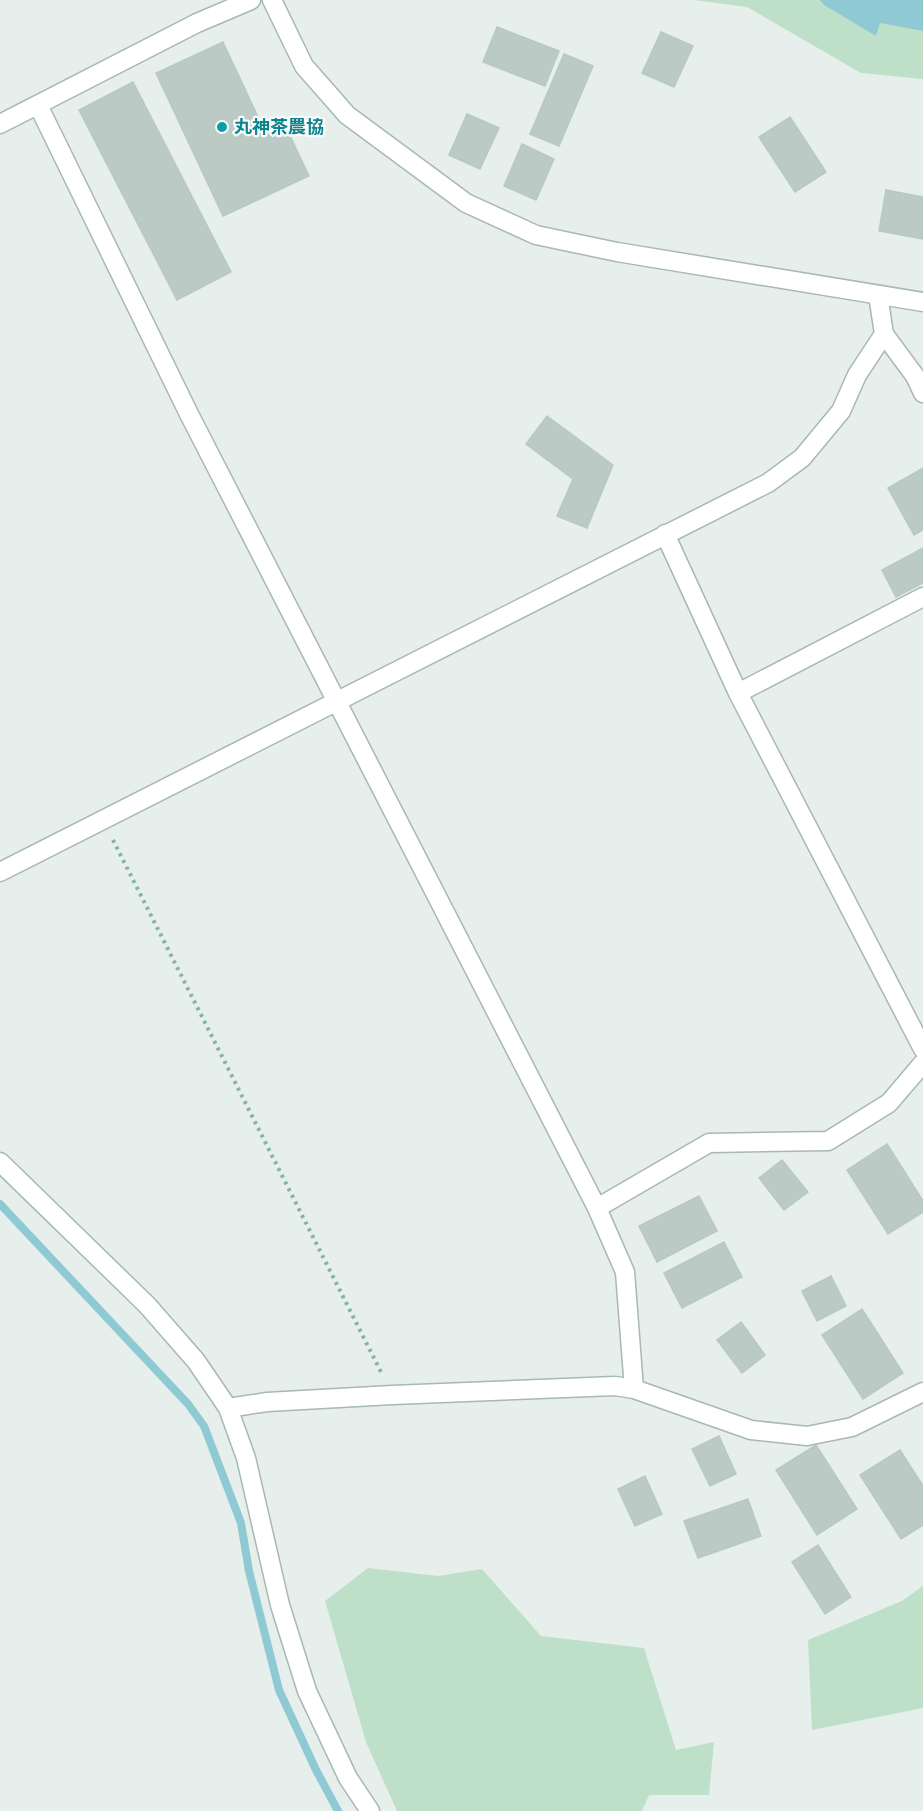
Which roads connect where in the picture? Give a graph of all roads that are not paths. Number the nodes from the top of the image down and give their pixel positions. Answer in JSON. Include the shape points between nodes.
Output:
{"nodes":[{"id":1,"x":251,"y":0,"type":"edge"},
{"id":2,"x":272,"y":0,"type":"edge"},
{"id":3,"x":38,"y":105,"type":"junction"},
{"id":4,"x":0,"y":124,"type":"edge"},
{"id":5,"x":878,"y":295,"type":"junction"},
{"id":6,"x":923,"y":302,"type":"edge"},
{"id":7,"x":884,"y":334,"type":"junction"},
{"id":8,"x":923,"y":393,"type":"edge"},
{"id":9,"x":665,"y":534,"type":"junction"},
{"id":10,"x":923,"y":597,"type":"edge"},
{"id":11,"x":738,"y":693,"type":"junction"},
{"id":12,"x":336,"y":703,"type":"junction"},
{"id":13,"x":0,"y":872,"type":"edge"},
{"id":14,"x":923,"y":1050,"type":"edge"},
{"id":15,"x":923,"y":1063,"type":"edge"},
{"id":16,"x":0,"y":1162,"type":"edge"},
{"id":17,"x":597,"y":1208,"type":"junction"},
{"id":18,"x":634,"y":1389,"type":"junction"},
{"id":19,"x":923,"y":1392,"type":"edge"},
{"id":20,"x":228,"y":1408,"type":"junction"},
{"id":21,"x":370,"y":1811,"type":"edge"}],
"edges":[{"from":1,"to":3,"type":"street","via":[[197,23]]},
{"from":2,"to":5,"type":"street","via":[[304,66],[347,116],[466,203],[536,235]]},
{"from":3,"to":4,"type":"street"},
{"from":3,"to":12,"type":"street"},
{"from":5,"to":6,"type":"street"},
{"from":5,"to":7,"type":"street"},
{"from":7,"to":8,"type":"street"},
{"from":7,"to":9,"type":"street","via":[[857,375],[841,411],[802,458],[768,483]]},
{"from":9,"to":11,"type":"street"},
{"from":9,"to":12,"type":"street"},
{"from":10,"to":11,"type":"street"},
{"from":11,"to":14,"type":"street"},
{"from":12,"to":13,"type":"street"},
{"from":12,"to":17,"type":"street"},
{"from":15,"to":17,"type":"street","via":[[889,1103],[828,1141],[709,1143]]},
{"from":16,"to":20,"type":"street","via":[[147,1305],[196,1361]]},
{"from":17,"to":18,"type":"street","via":[[625,1272]]},
{"from":18,"to":19,"type":"street","via":[[751,1430],[807,1436],[852,1427]]},
{"from":18,"to":20,"type":"street","via":[[615,1386],[392,1395]]},
{"from":20,"to":21,"type":"street","via":[[246,1458],[280,1605],[307,1691],[348,1778]]}]}
